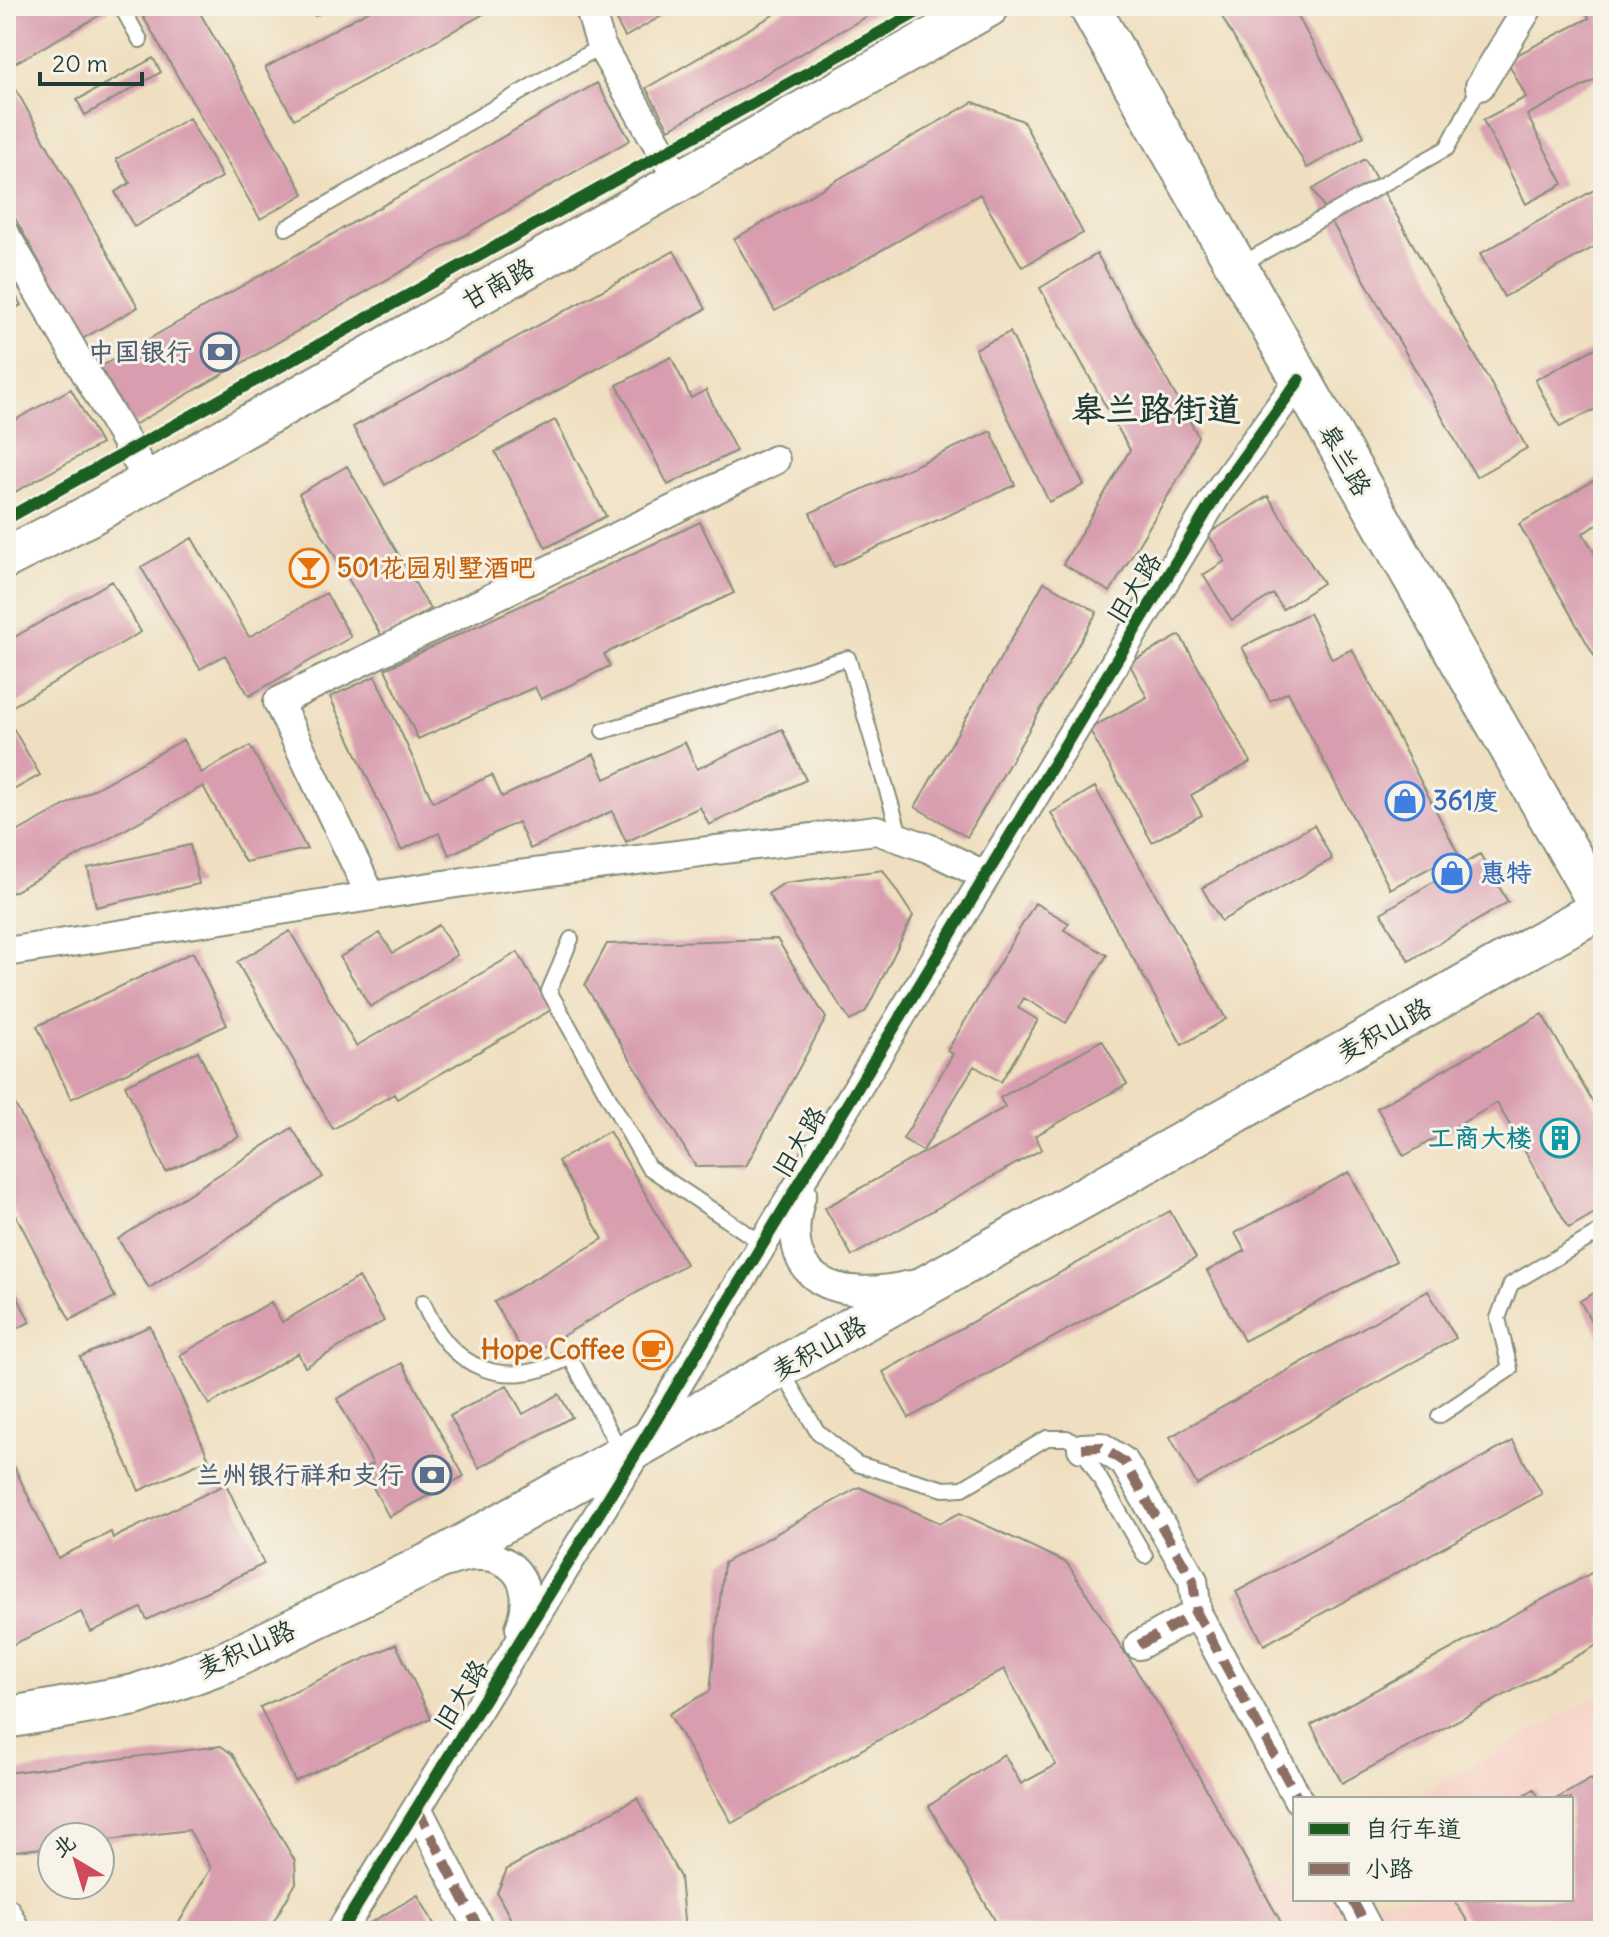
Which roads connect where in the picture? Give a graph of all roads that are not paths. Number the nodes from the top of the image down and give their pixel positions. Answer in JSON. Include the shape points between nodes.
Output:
{"nodes":[{"id":1,"x":121,"y":6,"type":"edge"},
{"id":2,"x":589,"y":6,"type":"edge"},
{"id":3,"x":989,"y":6,"type":"edge"},
{"id":4,"x":1089,"y":6,"type":"edge"},
{"id":5,"x":1529,"y":6,"type":"edge"},
{"id":6,"x":140,"y":40,"type":"dead end"},
{"id":7,"x":601,"y":46,"type":"junction"},
{"id":8,"x":1480,"y":86,"type":"joint"},
{"id":9,"x":679,"y":181,"type":"junction"},
{"id":10,"x":286,"y":228,"type":"dead end"},
{"id":11,"x":6,"y":236,"type":"edge"},
{"id":12,"x":1236,"y":268,"type":"junction"},
{"id":13,"x":1299,"y":380,"type":"junction"},
{"id":14,"x":775,"y":460,"type":"dead end"},
{"id":15,"x":149,"y":481,"type":"junction"},
{"id":16,"x":6,"y":558,"type":"edge"},
{"id":17,"x":603,"y":731,"type":"dead end"},
{"id":18,"x":902,"y":839,"type":"junction"},
{"id":19,"x":986,"y":876,"type":"junction"},
{"id":20,"x":371,"y":896,"type":"junction"},
{"id":21,"x":1602,"y":909,"type":"edge"},
{"id":22,"x":571,"y":939,"type":"dead end"},
{"id":23,"x":6,"y":952,"type":"edge"},
{"id":24,"x":828,"y":1138,"type":"junction"},
{"id":25,"x":1603,"y":1230,"type":"edge"},
{"id":26,"x":763,"y":1244,"type":"junction"},
{"id":27,"x":985,"y":1255,"type":"junction"},
{"id":28,"x":423,"y":1302,"type":"dead end"},
{"id":29,"x":781,"y":1370,"type":"junction"},
{"id":30,"x":1439,"y":1416,"type":"dead end"},
{"id":31,"x":1082,"y":1448,"type":"junction"},
{"id":32,"x":631,"y":1454,"type":"junction"},
{"id":33,"x":1145,"y":1556,"type":"dead end"},
{"id":34,"x":370,"y":1591,"type":"junction"},
{"id":35,"x":1197,"y":1613,"type":"junction"},
{"id":36,"x":1139,"y":1645,"type":"dead end"},
{"id":37,"x":505,"y":1666,"type":"junction"},
{"id":38,"x":6,"y":1718,"type":"edge"},
{"id":39,"x":1297,"y":1797,"type":"edge"},
{"id":40,"x":417,"y":1808,"type":"junction"},
{"id":41,"x":1353,"y":1901,"type":"edge"},
{"id":42,"x":6,"y":1912,"type":"edge"},
{"id":43,"x":16,"y":1931,"type":"edge"},
{"id":44,"x":341,"y":1931,"type":"edge"},
{"id":45,"x":480,"y":1931,"type":"edge"},
{"id":46,"x":1369,"y":1931,"type":"edge"}],
"edges":[{"from":1,"to":6,"type":"lane"},
{"from":2,"to":7,"type":"street"},
{"from":3,"to":9,"type":"street","name":"甘南路"},
{"from":4,"to":12,"type":"street","name":"皋兰路"},
{"from":5,"to":8,"type":"street"},
{"from":7,"to":9,"type":"street"},
{"from":7,"to":10,"type":"lane"},
{"from":8,"to":12,"type":"lane","via":[[1447,148]]},
{"from":9,"to":15,"type":"street","name":"甘南路"},
{"from":11,"to":15,"type":"street"},
{"from":12,"to":13,"type":"street","name":"皋兰路"},
{"from":13,"to":19,"type":"street","name":"旧大路","via":[[1219,491]]},
{"from":13,"to":21,"type":"street","name":"皋兰路"},
{"from":14,"to":20,"type":"street","via":[[278,702]]},
{"from":15,"to":16,"type":"street","name":"甘南路"},
{"from":17,"to":18,"type":"lane","via":[[848,658]]},
{"from":18,"to":19,"type":"street"},
{"from":18,"to":20,"type":"street","via":[[876,830]]},
{"from":19,"to":24,"type":"street","name":"旧大路"},
{"from":20,"to":23,"type":"street"},
{"from":21,"to":27,"type":"street","name":"麦积山路"},
{"from":22,"to":26,"type":"lane","via":[[549,991],[648,1167]]},
{"from":24,"to":26,"type":"street","name":"旧大路"},
{"from":24,"to":27,"type":"street","via":[[794,1218],[793,1239],[819,1282],[866,1294],[941,1274]]},
{"from":25,"to":30,"type":"lane","via":[[1511,1284],[1498,1318],[1510,1369]]},
{"from":26,"to":32,"type":"street","name":"旧大路"},
{"from":27,"to":29,"type":"street","name":"麦积山路"},
{"from":28,"to":32,"type":"lane","via":[[433,1328],[451,1350],[474,1365],[501,1373],[529,1373],[570,1357]]},
{"from":29,"to":31,"type":"lane","via":[[817,1431],[857,1464],[944,1489],[963,1488],[1047,1438],[1067,1438]]},
{"from":29,"to":32,"type":"street","name":"麦积山路"},
{"from":31,"to":33,"type":"lane"},
{"from":31,"to":35,"type":"street","via":[[1101,1447],[1124,1462],[1193,1580]]},
{"from":32,"to":34,"type":"street","name":"麦积山路"},
{"from":32,"to":37,"type":"street","name":"旧大路"},
{"from":34,"to":37,"type":"street","via":[[463,1556],[488,1556],[508,1564],[520,1575],[528,1601]]},
{"from":34,"to":38,"type":"street","name":"麦积山路","via":[[225,1662],[135,1695]]},
{"from":35,"to":36,"type":"street"},
{"from":35,"to":39,"type":"street"},
{"from":37,"to":40,"type":"street","name":"旧大路"},
{"from":40,"to":44,"type":"street","name":"旧大路"},
{"from":40,"to":45,"type":"street"},
{"from":41,"to":46,"type":"street"},
{"from":42,"to":43,"type":"street"}]}
